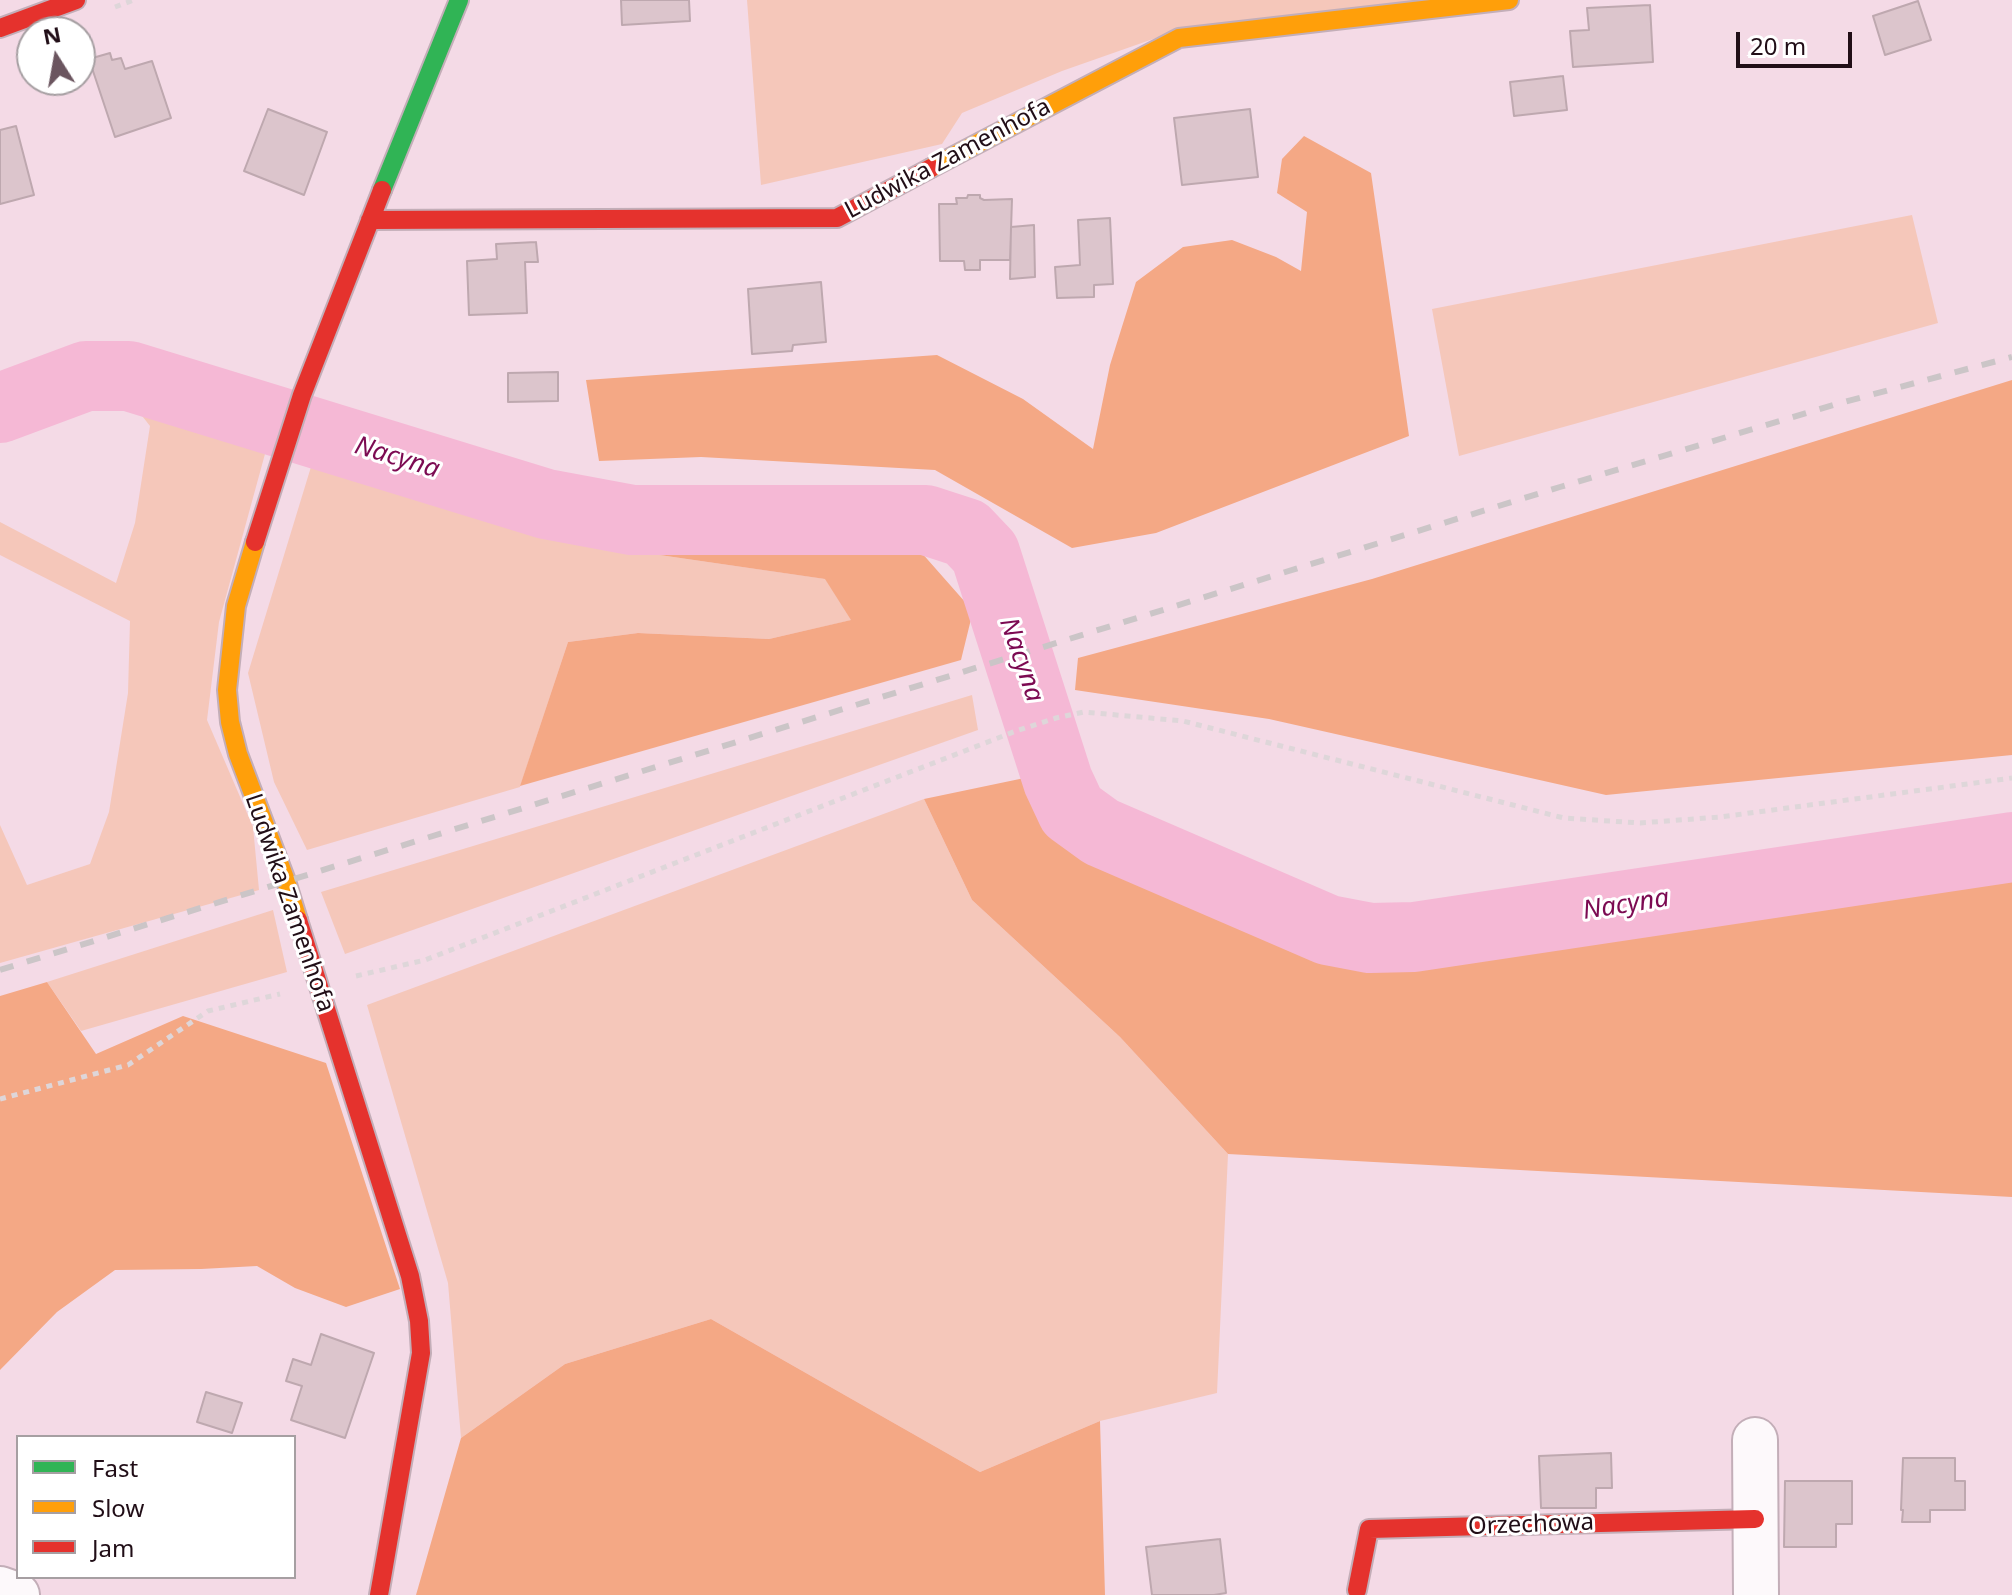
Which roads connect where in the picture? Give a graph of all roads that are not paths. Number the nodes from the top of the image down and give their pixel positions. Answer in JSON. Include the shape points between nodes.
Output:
{"nodes":[{"id":1,"x":76,"y":0,"type":"edge"},
{"id":2,"x":459,"y":0,"type":"edge"},
{"id":3,"x":1509,"y":0,"type":"edge"},
{"id":4,"x":0,"y":28,"type":"edge"},
{"id":5,"x":370,"y":220,"type":"junction"},
{"id":6,"x":1755,"y":1440,"type":"dead end"},
{"id":7,"x":1755,"y":1519,"type":"junction"},
{"id":8,"x":0,"y":1589,"type":"edge"},
{"id":9,"x":1357,"y":1590,"type":"dead end"},
{"id":10,"x":17,"y":1595,"type":"edge"},
{"id":11,"x":379,"y":1595,"type":"edge"},
{"id":12,"x":1756,"y":1595,"type":"edge"}],
"edges":[{"from":1,"to":4,"type":"street"},
{"from":2,"to":5,"type":"street","name":"Ludwika Zamenhofa"},
{"from":3,"to":5,"type":"street","name":"Ludwika Zamenhofa","via":[[1179,38],[837,218]]},
{"from":5,"to":11,"type":"street","name":"Ludwika Zamenhofa","via":[[280,460],[236,606],[227,690],[238,754],[286,881],[410,1276],[419,1321],[421,1353]]},
{"from":6,"to":7,"type":"street"},
{"from":7,"to":9,"type":"street","name":"Orzechowa","via":[[1369,1529]]},
{"from":7,"to":12,"type":"street"},
{"from":8,"to":10,"type":"street"}]}
